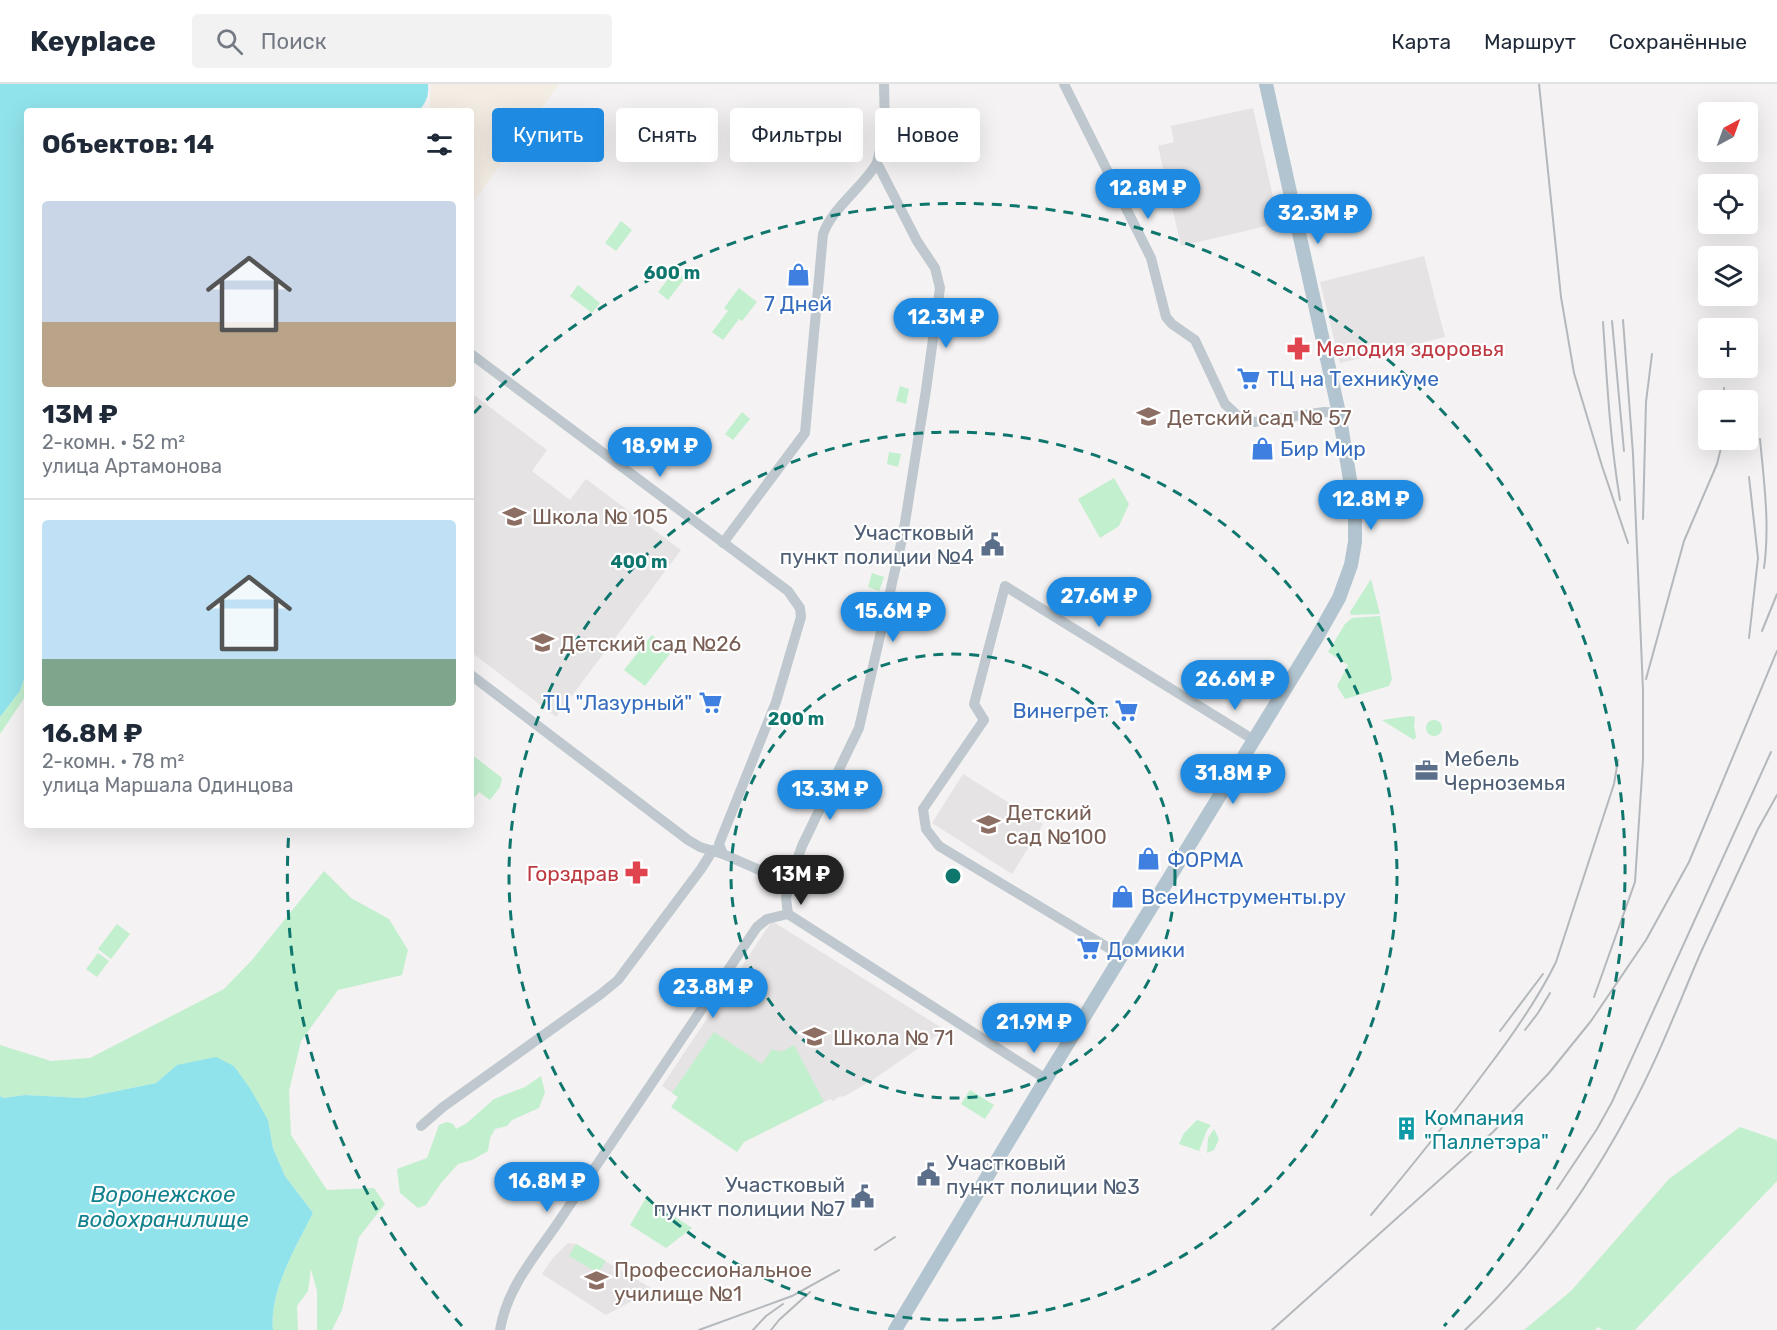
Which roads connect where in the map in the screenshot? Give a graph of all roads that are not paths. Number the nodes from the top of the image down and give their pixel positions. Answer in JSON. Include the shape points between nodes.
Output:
{"nodes":[{"id":1,"x":884,"y":84,"type":"edge"},
{"id":2,"x":1064,"y":84,"type":"edge"},
{"id":3,"x":1266,"y":84,"type":"edge"},
{"id":4,"x":878,"y":163,"type":"junction"},
{"id":5,"x":474,"y":356,"type":"edge"},
{"id":6,"x":1339,"y":412,"type":"junction"},
{"id":7,"x":723,"y":543,"type":"junction"},
{"id":8,"x":474,"y":677,"type":"edge"},
{"id":9,"x":1254,"y":740,"type":"junction"},
{"id":10,"x":718,"y":851,"type":"junction"},
{"id":11,"x":789,"y":883,"type":"junction"},
{"id":12,"x":788,"y":914,"type":"junction"},
{"id":13,"x":1122,"y":956,"type":"junction"},
{"id":14,"x":1046,"y":1079,"type":"junction"},
{"id":15,"x":421,"y":1126,"type":"dead end"},
{"id":16,"x":500,"y":1330,"type":"edge"},
{"id":17,"x":895,"y":1330,"type":"edge"}],
"edges":[{"from":1,"to":4,"type":"street","via":[[885,129]]},
{"from":2,"to":6,"type":"street","via":[[1152,258],[1166,317],[1195,340],[1227,407],[1240,418],[1254,422]]},
{"from":3,"to":6,"type":"main road"},
{"from":4,"to":7,"type":"street","via":[[830,220],[823,234],[805,433]]},
{"from":4,"to":11,"type":"street","via":[[935,268],[940,288],[903,535],[859,728],[802,846]]},
{"from":5,"to":7,"type":"street"},
{"from":6,"to":9,"type":"main road","via":[[1355,510],[1351,565],[1327,620]]},
{"from":7,"to":10,"type":"street","via":[[788,591],[801,616],[776,702]]},
{"from":8,"to":10,"type":"street","via":[[688,840]]},
{"from":9,"to":13,"type":"main road"},
{"from":9,"to":13,"type":"street","via":[[1005,586],[974,704],[984,720],[923,809],[927,829],[939,846]]},
{"from":10,"to":11,"type":"street"},
{"from":10,"to":15,"type":"street","via":[[618,980]]},
{"from":11,"to":12,"type":"street"},
{"from":12,"to":14,"type":"street"},
{"from":12,"to":16,"type":"street","via":[[767,919],[757,927],[520,1276],[506,1304]]},
{"from":13,"to":14,"type":"main road"},
{"from":14,"to":17,"type":"main road"}]}
